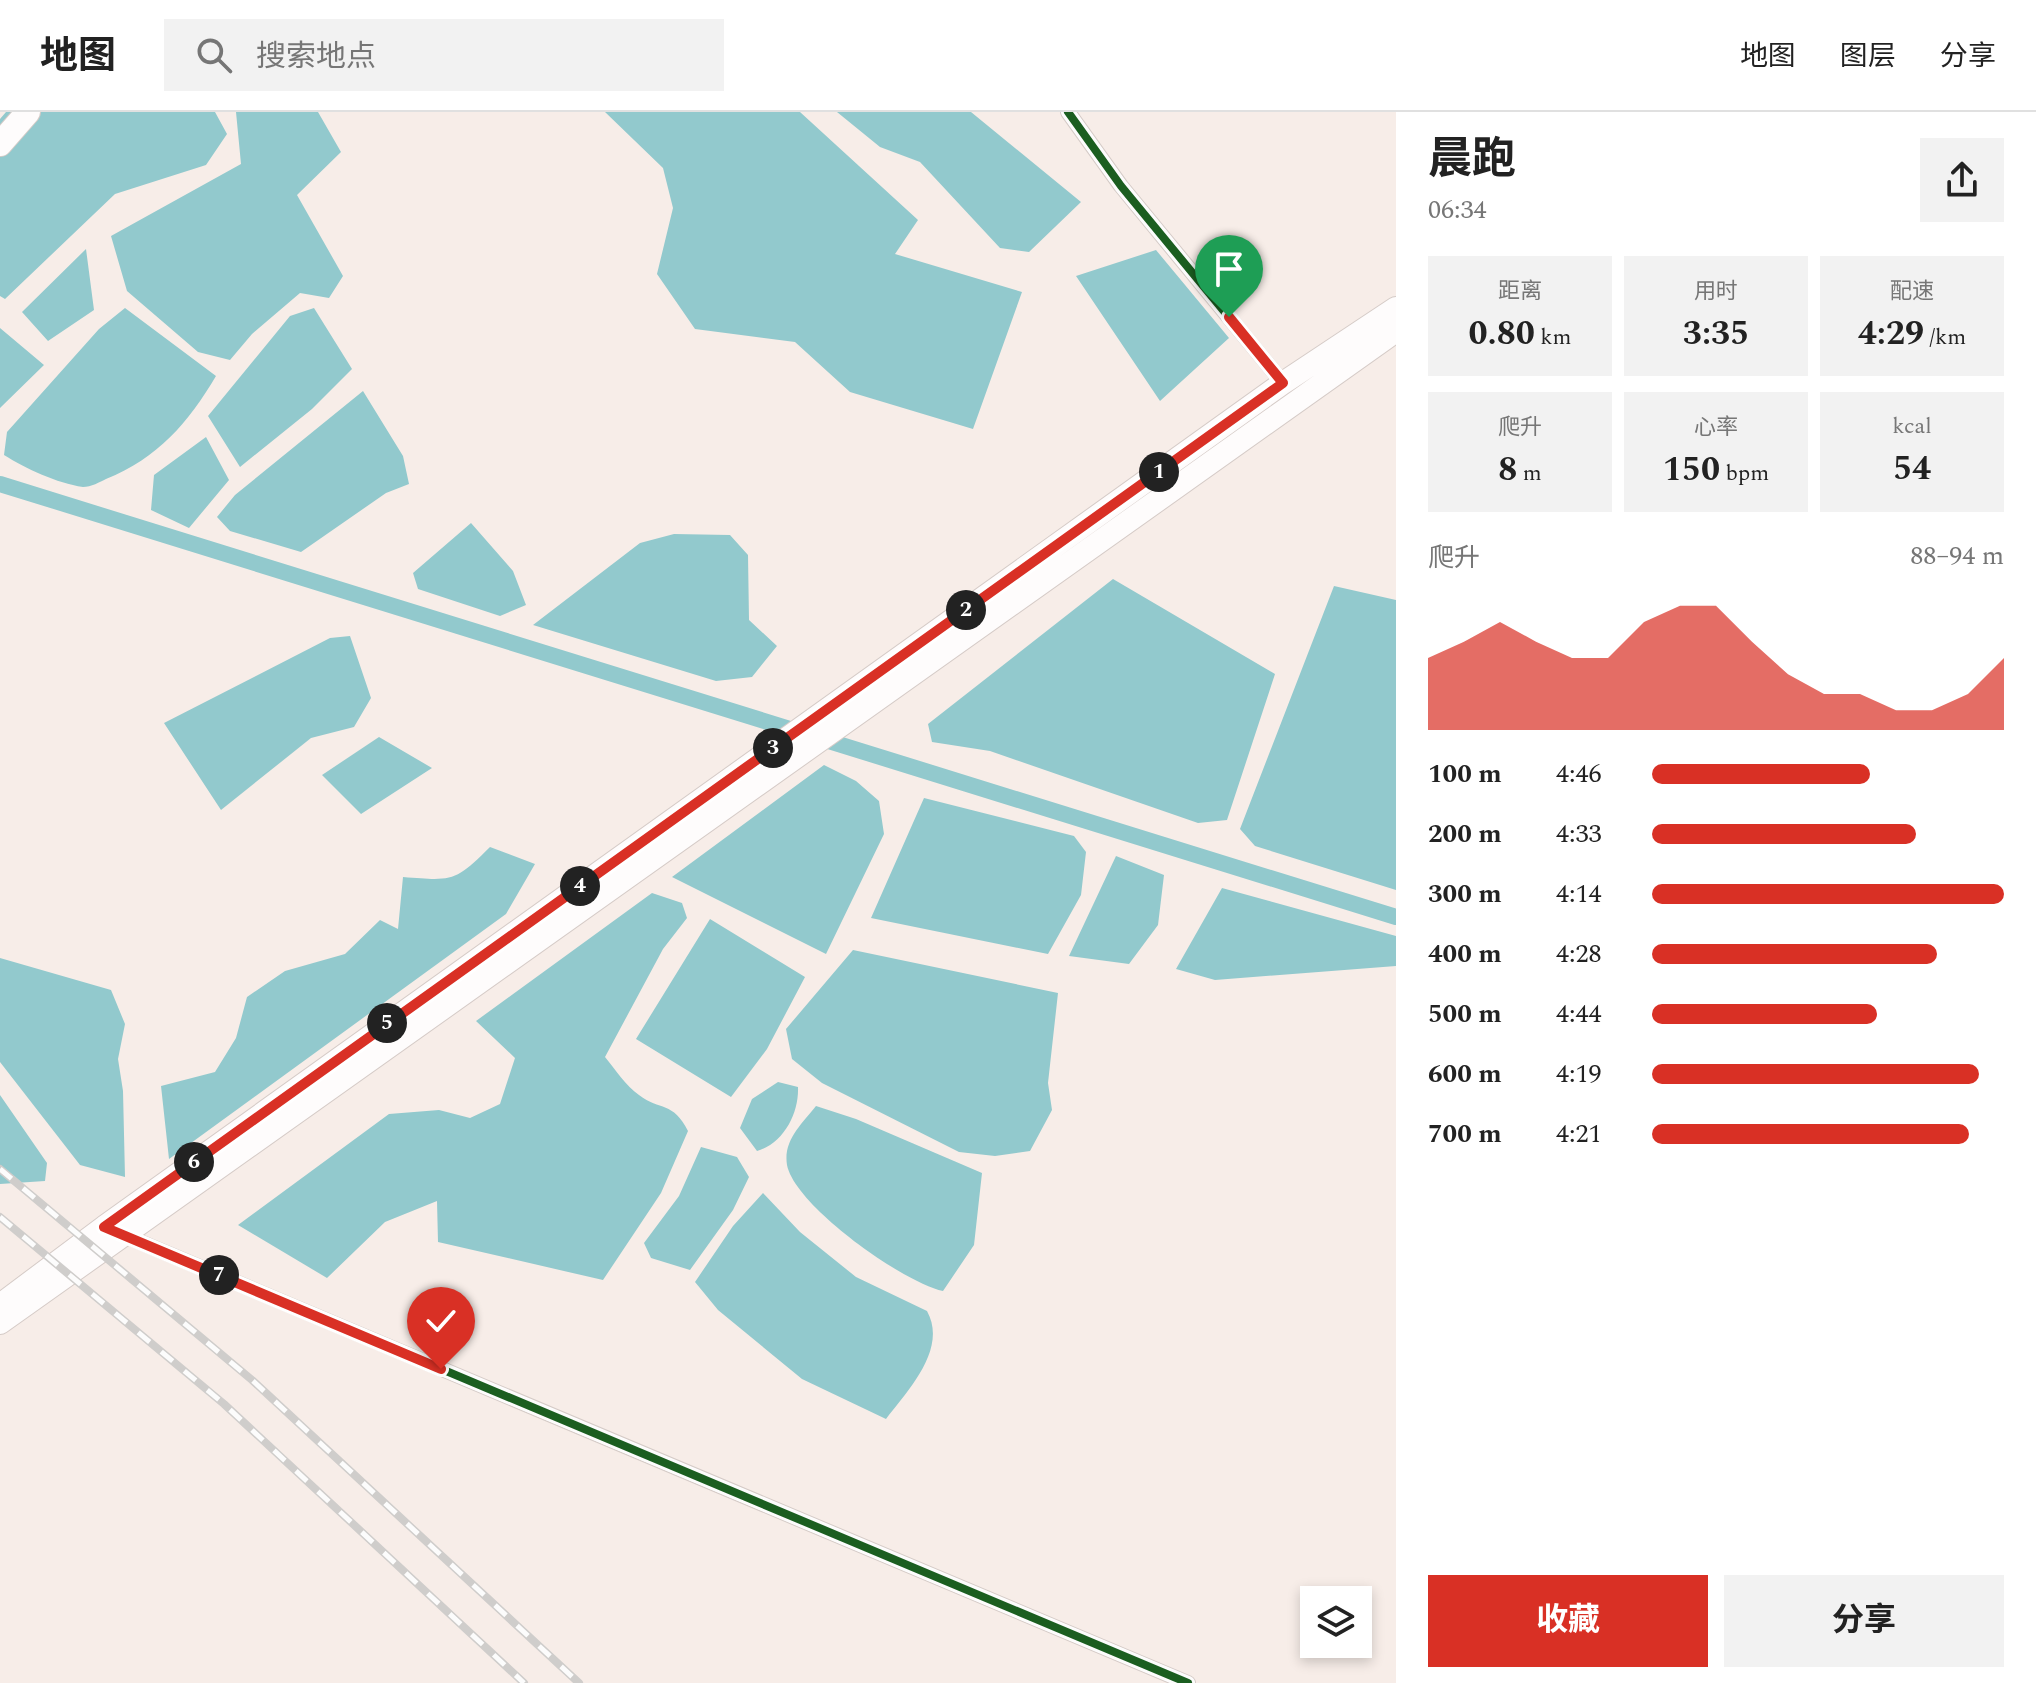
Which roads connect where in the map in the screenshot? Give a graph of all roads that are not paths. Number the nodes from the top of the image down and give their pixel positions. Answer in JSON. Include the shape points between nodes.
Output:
{"nodes":[{"id":1,"x":28,"y":112,"type":"edge"},
{"id":2,"x":1068,"y":112,"type":"edge"},
{"id":3,"x":0,"y":144,"type":"edge"},
{"id":4,"x":1396,"y":308,"type":"edge"},
{"id":5,"x":1396,"y":331,"type":"edge"},
{"id":6,"x":1283,"y":383,"type":"junction"},
{"id":7,"x":112,"y":1230,"type":"junction"},
{"id":8,"x":0,"y":1305,"type":"edge"},
{"id":9,"x":0,"y":1323,"type":"edge"},
{"id":10,"x":1188,"y":1683,"type":"edge"}],
"edges":[{"from":1,"to":3,"type":"highway"},
{"from":2,"to":6,"type":"street","via":[[1121,186]]},
{"from":4,"to":6,"type":"main road"},
{"from":5,"to":7,"type":"main road"},
{"from":6,"to":7,"type":"main road"},
{"from":7,"to":8,"type":"main road"},
{"from":7,"to":9,"type":"main road"},
{"from":7,"to":10,"type":"street"}]}
